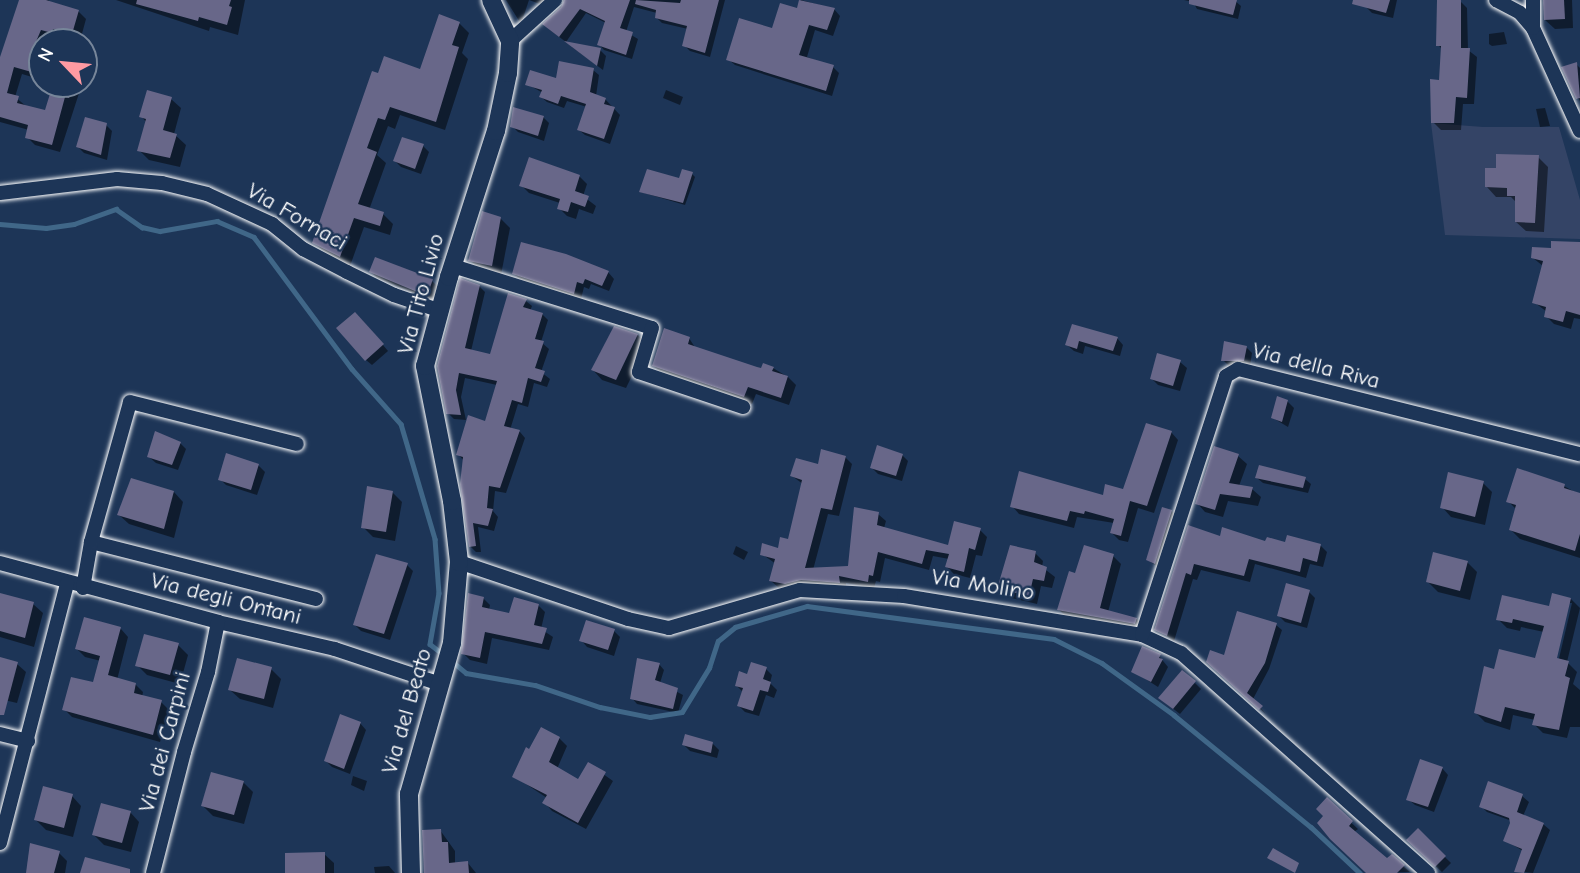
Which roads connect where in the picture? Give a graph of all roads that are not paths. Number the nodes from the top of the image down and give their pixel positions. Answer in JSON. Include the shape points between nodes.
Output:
{"nodes":[{"id":1,"x":491,"y":0,"type":"edge"},
{"id":2,"x":555,"y":0,"type":"edge"},
{"id":3,"x":1496,"y":0,"type":"edge"},
{"id":4,"x":1533,"y":0,"type":"edge"},
{"id":5,"x":1533,"y":28,"type":"junction"},
{"id":6,"x":510,"y":41,"type":"junction"},
{"id":7,"x":1580,"y":131,"type":"edge"},
{"id":8,"x":0,"y":193,"type":"edge"},
{"id":9,"x":453,"y":266,"type":"junction"},
{"id":10,"x":441,"y":312,"type":"junction"},
{"id":11,"x":743,"y":407,"type":"dead end"},
{"id":12,"x":297,"y":444,"type":"dead end"},
{"id":13,"x":1580,"y":454,"type":"edge"},
{"id":14,"x":91,"y":542,"type":"junction"},
{"id":15,"x":459,"y":562,"type":"junction"},
{"id":16,"x":0,"y":563,"type":"edge"},
{"id":17,"x":67,"y":583,"type":"junction"},
{"id":18,"x":83,"y":588,"type":"junction"},
{"id":19,"x":316,"y":599,"type":"dead end"},
{"id":20,"x":218,"y":622,"type":"junction"},
{"id":21,"x":1142,"y":635,"type":"junction"},
{"id":22,"x":443,"y":676,"type":"junction"},
{"id":23,"x":0,"y":734,"type":"edge"},
{"id":24,"x":29,"y":741,"type":"junction"},
{"id":25,"x":0,"y":843,"type":"edge"},
{"id":26,"x":153,"y":873,"type":"edge"},
{"id":27,"x":411,"y":873,"type":"edge"},
{"id":28,"x":1428,"y":873,"type":"edge"}],
"edges":[{"from":1,"to":6,"type":"street","name":"Via Tito Livio"},
{"from":2,"to":6,"type":"street"},
{"from":3,"to":5,"type":"street","via":[[1520,13]]},
{"from":4,"to":5,"type":"street"},
{"from":5,"to":7,"type":"street"},
{"from":6,"to":9,"type":"street","name":"Via Tito Livio","via":[[496,131]]},
{"from":8,"to":10,"type":"street","name":"Via Fornaci","via":[[117,179],[207,194],[272,224],[303,249],[347,272]]},
{"from":9,"to":10,"type":"street","name":"Via Tito Livio"},
{"from":9,"to":11,"type":"street","via":[[652,328],[639,372]]},
{"from":10,"to":15,"type":"street","name":"Via Tito Livio","via":[[425,366],[453,501]]},
{"from":12,"to":14,"type":"street","via":[[130,402]]},
{"from":13,"to":21,"type":"street","name":"Via della Riva","via":[[1238,369],[1226,376]]},
{"from":14,"to":18,"type":"street"},
{"from":14,"to":19,"type":"street"},
{"from":15,"to":21,"type":"street","name":"Via Molino","via":[[628,619],[669,628],[800,590],[904,596]]},
{"from":15,"to":22,"type":"street","name":"Via del Beato","via":[[452,643]]},
{"from":16,"to":17,"type":"street","name":"Via degli Ontani"},
{"from":17,"to":18,"type":"street","name":"Via degli Ontani"},
{"from":17,"to":24,"type":"street"},
{"from":18,"to":20,"type":"street","name":"Via degli Ontani"},
{"from":20,"to":22,"type":"street","name":"Via degli Ontani"},
{"from":20,"to":26,"type":"street","name":"Via dei Carpini"},
{"from":21,"to":28,"type":"street","name":"Via Molino","via":[[1181,653]]},
{"from":22,"to":27,"type":"street","name":"Via del Beato","via":[[409,793]]},
{"from":23,"to":24,"type":"street"},
{"from":24,"to":25,"type":"street"}]}
